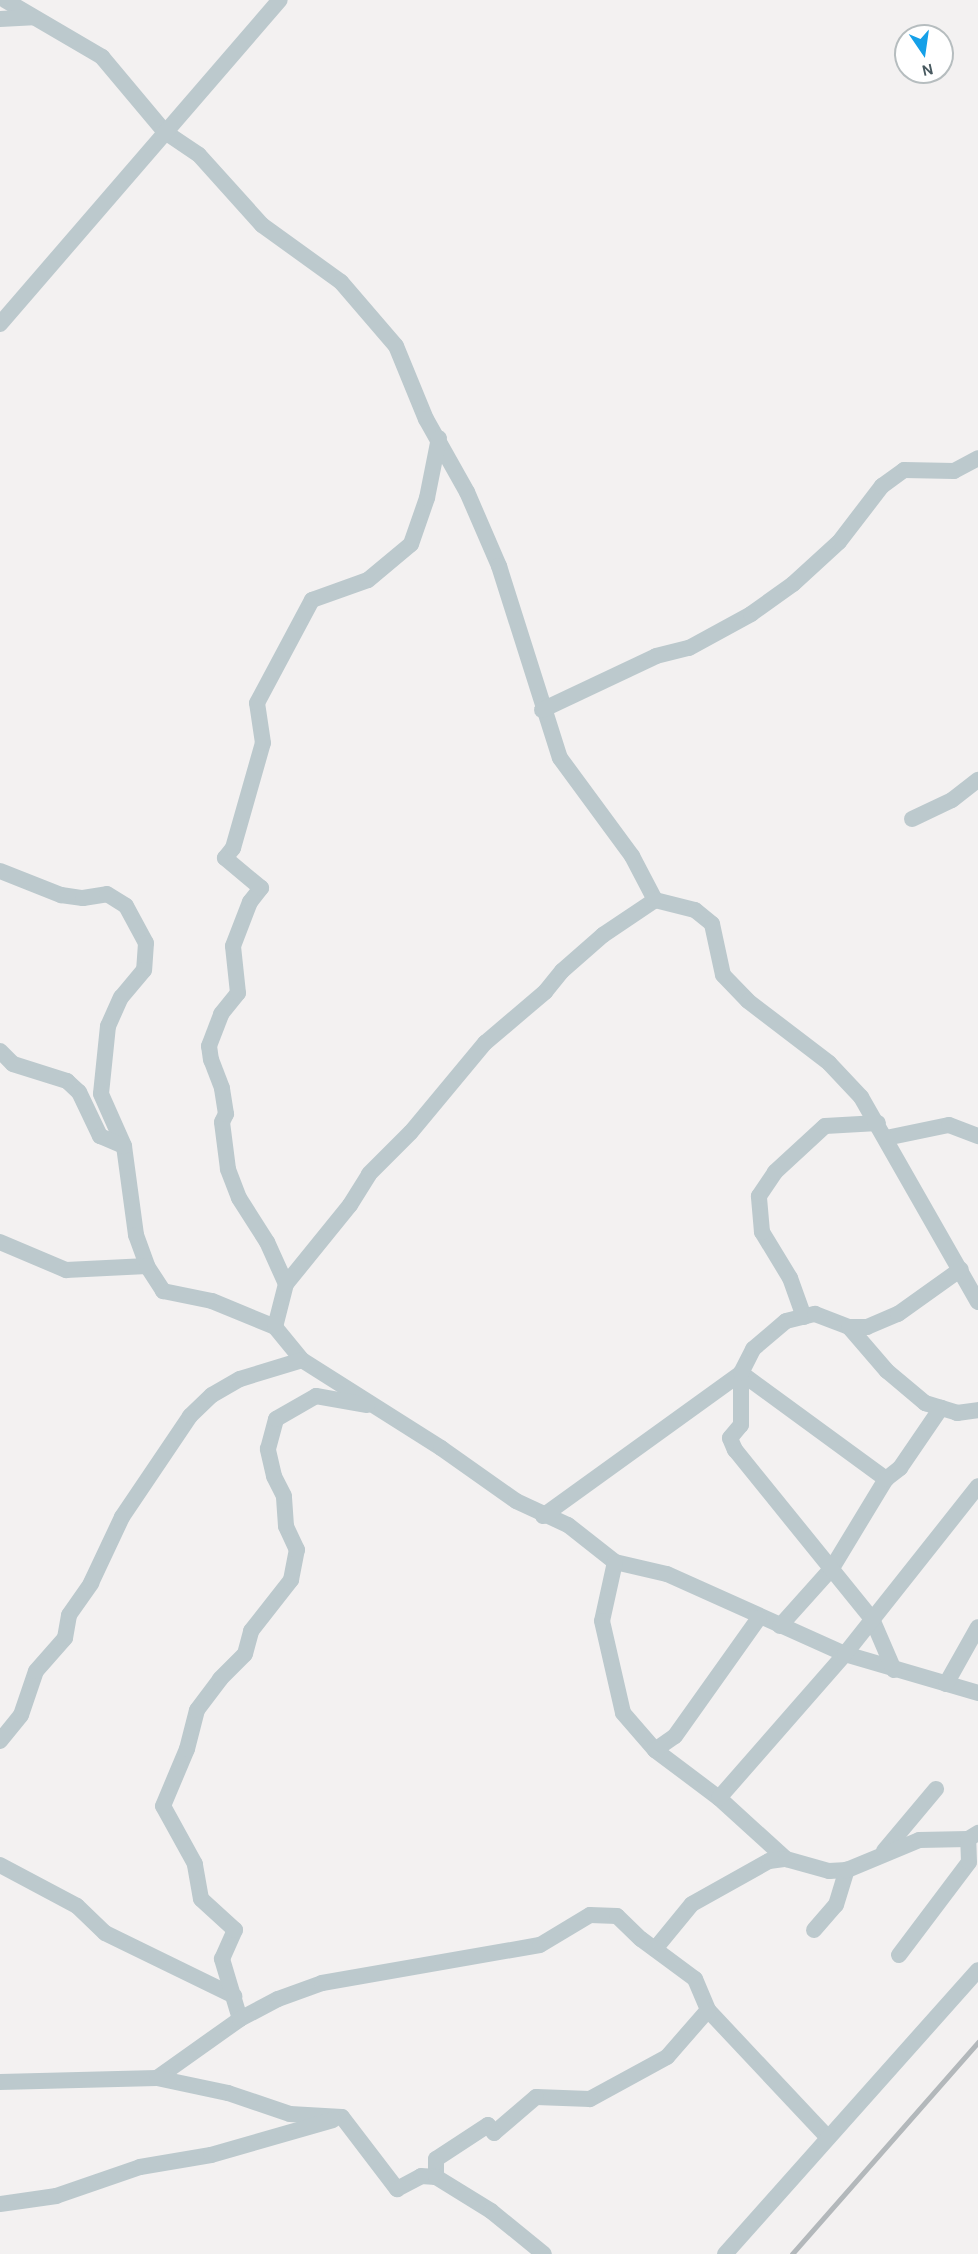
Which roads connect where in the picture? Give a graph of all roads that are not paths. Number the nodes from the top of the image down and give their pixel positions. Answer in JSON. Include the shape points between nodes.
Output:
{"nodes":[{"id":1,"x":5,"y":0,"type":"edge"},
{"id":2,"x":280,"y":0,"type":"edge"},
{"id":3,"x":33,"y":17,"type":"junction"},
{"id":4,"x":0,"y":19,"type":"edge"},
{"id":5,"x":165,"y":132,"type":"junction"},
{"id":6,"x":0,"y":324,"type":"edge"},
{"id":7,"x":439,"y":438,"type":"junction"},
{"id":8,"x":978,"y":458,"type":"edge"},
{"id":9,"x":542,"y":710,"type":"junction"},
{"id":10,"x":978,"y":780,"type":"edge"},
{"id":11,"x":912,"y":819,"type":"dead end"},
{"id":12,"x":0,"y":871,"type":"edge"},
{"id":13,"x":655,"y":900,"type":"junction"},
{"id":14,"x":0,"y":1051,"type":"edge"},
{"id":15,"x":878,"y":1123,"type":"junction"},
{"id":16,"x":978,"y":1136,"type":"edge"},
{"id":17,"x":886,"y":1138,"type":"junction"},
{"id":18,"x":124,"y":1146,"type":"junction"},
{"id":19,"x":0,"y":1243,"type":"edge"},
{"id":20,"x":147,"y":1266,"type":"junction"},
{"id":21,"x":961,"y":1269,"type":"junction"},
{"id":22,"x":286,"y":1284,"type":"junction"},
{"id":23,"x":978,"y":1302,"type":"edge"},
{"id":24,"x":804,"y":1317,"type":"junction"},
{"id":25,"x":275,"y":1327,"type":"junction"},
{"id":26,"x":849,"y":1327,"type":"junction"},
{"id":27,"x":303,"y":1360,"type":"junction"},
{"id":28,"x":741,"y":1372,"type":"junction"},
{"id":29,"x":371,"y":1405,"type":"junction"},
{"id":30,"x":940,"y":1408,"type":"junction"},
{"id":31,"x":978,"y":1410,"type":"edge"},
{"id":32,"x":886,"y":1479,"type":"junction"},
{"id":33,"x":978,"y":1486,"type":"edge"},
{"id":34,"x":543,"y":1516,"type":"junction"},
{"id":35,"x":615,"y":1562,"type":"junction"},
{"id":36,"x":832,"y":1568,"type":"junction"},
{"id":37,"x":759,"y":1618,"type":"junction"},
{"id":38,"x":872,"y":1619,"type":"junction"},
{"id":39,"x":780,"y":1626,"type":"junction"},
{"id":40,"x":978,"y":1627,"type":"edge"},
{"id":41,"x":845,"y":1654,"type":"junction"},
{"id":42,"x":894,"y":1670,"type":"junction"},
{"id":43,"x":946,"y":1684,"type":"junction"},
{"id":44,"x":978,"y":1693,"type":"edge"},
{"id":45,"x":0,"y":1741,"type":"edge"},
{"id":46,"x":655,"y":1750,"type":"junction"},
{"id":47,"x":936,"y":1789,"type":"dead end"},
{"id":48,"x":719,"y":1798,"type":"junction"},
{"id":49,"x":973,"y":1836,"type":"edge"},
{"id":50,"x":884,"y":1851,"type":"junction"},
{"id":51,"x":786,"y":1859,"type":"junction"},
{"id":52,"x":0,"y":1865,"type":"edge"},
{"id":53,"x":847,"y":1870,"type":"junction"},
{"id":54,"x":814,"y":1930,"type":"dead end"},
{"id":55,"x":654,"y":1949,"type":"junction"},
{"id":56,"x":899,"y":1955,"type":"dead end"},
{"id":57,"x":978,"y":1970,"type":"edge"},
{"id":58,"x":234,"y":1996,"type":"junction"},
{"id":59,"x":708,"y":2010,"type":"junction"},
{"id":60,"x":240,"y":2019,"type":"junction"},
{"id":61,"x":157,"y":2078,"type":"junction"},
{"id":62,"x":0,"y":2082,"type":"edge"},
{"id":63,"x":342,"y":2117,"type":"junction"},
{"id":64,"x":828,"y":2138,"type":"junction"},
{"id":65,"x":436,"y":2177,"type":"junction"},
{"id":66,"x":0,"y":2204,"type":"edge"},
{"id":67,"x":544,"y":2254,"type":"edge"},
{"id":68,"x":725,"y":2254,"type":"edge"}],
"edges":[{"from":1,"to":3,"type":"street"},
{"from":2,"to":5,"type":"street"},
{"from":3,"to":4,"type":"street"},
{"from":3,"to":5,"type":"street","via":[[102,57]]},
{"from":5,"to":6,"type":"street"},
{"from":5,"to":7,"type":"street","via":[[199,155],[262,225],[341,282],[396,346],[426,419]]},
{"from":7,"to":9,"type":"street","via":[[499,566]]},
{"from":7,"to":22,"type":"street","via":[[427,498],[411,544],[368,580],[312,600],[257,703],[262,743],[233,848],[225,858],[261,888],[250,902],[233,946],[238,993],[221,1014],[210,1046],[211,1060],[222,1088],[228,1169],[239,1198],[267,1242]]},
{"from":8,"to":9,"type":"street","via":[[954,471],[904,470],[882,486],[831,549],[793,584],[751,614],[689,648],[656,656]]},
{"from":9,"to":13,"type":"street","via":[[560,758],[626,848]]},
{"from":10,"to":11,"type":"street","via":[[952,800]]},
{"from":12,"to":18,"type":"street","via":[[61,894],[83,898],[107,894],[126,906],[146,943],[144,970],[121,997],[108,1026],[101,1094]]},
{"from":13,"to":15,"type":"street","via":[[695,910],[712,924],[723,975],[748,1001],[830,1063]]},
{"from":13,"to":22,"type":"street","via":[[603,934],[545,992],[485,1043],[411,1132],[369,1174],[350,1205]]},
{"from":14,"to":18,"type":"street","via":[[13,1064],[67,1081],[79,1092],[100,1136]]},
{"from":15,"to":17,"type":"street"},
{"from":15,"to":24,"type":"street","via":[[825,1126],[775,1172],[759,1196],[762,1232],[790,1278]]},
{"from":16,"to":17,"type":"street","via":[[949,1125]]},
{"from":17,"to":21,"type":"street"},
{"from":18,"to":20,"type":"street","via":[[136,1235]]},
{"from":19,"to":20,"type":"street","via":[[66,1270]]},
{"from":20,"to":25,"type":"street","via":[[163,1291],[212,1301]]},
{"from":21,"to":23,"type":"street"},
{"from":21,"to":26,"type":"street","via":[[898,1314],[867,1327]]},
{"from":22,"to":25,"type":"street"},
{"from":24,"to":26,"type":"street","via":[[829,1317]]},
{"from":24,"to":28,"type":"street","via":[[786,1321],[753,1349]]},
{"from":25,"to":27,"type":"street"},
{"from":26,"to":30,"type":"street","via":[[887,1371],[925,1403]]},
{"from":27,"to":29,"type":"street"},
{"from":27,"to":45,"type":"street","via":[[240,1379],[212,1395],[190,1416],[122,1517],[91,1583],[69,1615],[65,1638],[36,1671],[21,1715]]},
{"from":28,"to":32,"type":"street"},
{"from":28,"to":34,"type":"street"},
{"from":28,"to":36,"type":"street","via":[[741,1425],[730,1438],[735,1450]]},
{"from":29,"to":34,"type":"street"},
{"from":29,"to":58,"type":"street","via":[[316,1396],[276,1419],[268,1449],[273,1476],[284,1496],[286,1526],[297,1550],[291,1580],[251,1631],[245,1641],[245,1654],[197,1710],[163,1806],[195,1864],[201,1899],[235,1930],[222,1959]]},
{"from":30,"to":31,"type":"street","via":[[957,1413]]},
{"from":30,"to":32,"type":"street","via":[[900,1468]]},
{"from":32,"to":36,"type":"street"},
{"from":33,"to":38,"type":"street"},
{"from":34,"to":35,"type":"street","via":[[568,1525]]},
{"from":35,"to":37,"type":"street","via":[[667,1574],[723,1597]]},
{"from":35,"to":46,"type":"street","via":[[602,1622],[623,1713]]},
{"from":36,"to":38,"type":"street"},
{"from":36,"to":39,"type":"street"},
{"from":37,"to":39,"type":"street"},
{"from":37,"to":46,"type":"street","via":[[675,1736]]},
{"from":38,"to":41,"type":"street"},
{"from":38,"to":42,"type":"street"},
{"from":39,"to":41,"type":"street"},
{"from":40,"to":43,"type":"street"},
{"from":41,"to":42,"type":"street"},
{"from":41,"to":48,"type":"street"},
{"from":42,"to":43,"type":"street"},
{"from":43,"to":44,"type":"street"},
{"from":46,"to":48,"type":"street"},
{"from":47,"to":50,"type":"street"},
{"from":48,"to":51,"type":"street"},
{"from":49,"to":50,"type":"street","via":[[919,1840]]},
{"from":49,"to":56,"type":"street","via":[[969,1862]]},
{"from":50,"to":53,"type":"street"},
{"from":51,"to":53,"type":"street","via":[[829,1871]]},
{"from":51,"to":55,"type":"street","via":[[769,1861],[692,1904]]},
{"from":52,"to":58,"type":"street","via":[[77,1906],[105,1933]]},
{"from":53,"to":54,"type":"street","via":[[836,1905]]},
{"from":55,"to":59,"type":"street","via":[[695,1979]]},
{"from":55,"to":60,"type":"street","via":[[617,1916],[590,1915],[540,1945],[322,1983],[278,1999]]},
{"from":57,"to":64,"type":"street"},
{"from":58,"to":60,"type":"street"},
{"from":59,"to":64,"type":"street"},
{"from":59,"to":65,"type":"street","via":[[667,2056],[590,2099],[536,2097],[494,2133],[488,2125],[436,2159]]},
{"from":60,"to":61,"type":"street"},
{"from":61,"to":62,"type":"street"},
{"from":61,"to":63,"type":"street","via":[[228,2093],[290,2114]]},
{"from":63,"to":65,"type":"street","via":[[397,2189],[421,2176]]},
{"from":63,"to":66,"type":"street","via":[[276,2139],[140,2167],[56,2196]]},
{"from":64,"to":68,"type":"street"},
{"from":65,"to":67,"type":"street","via":[[491,2211]]}]}
